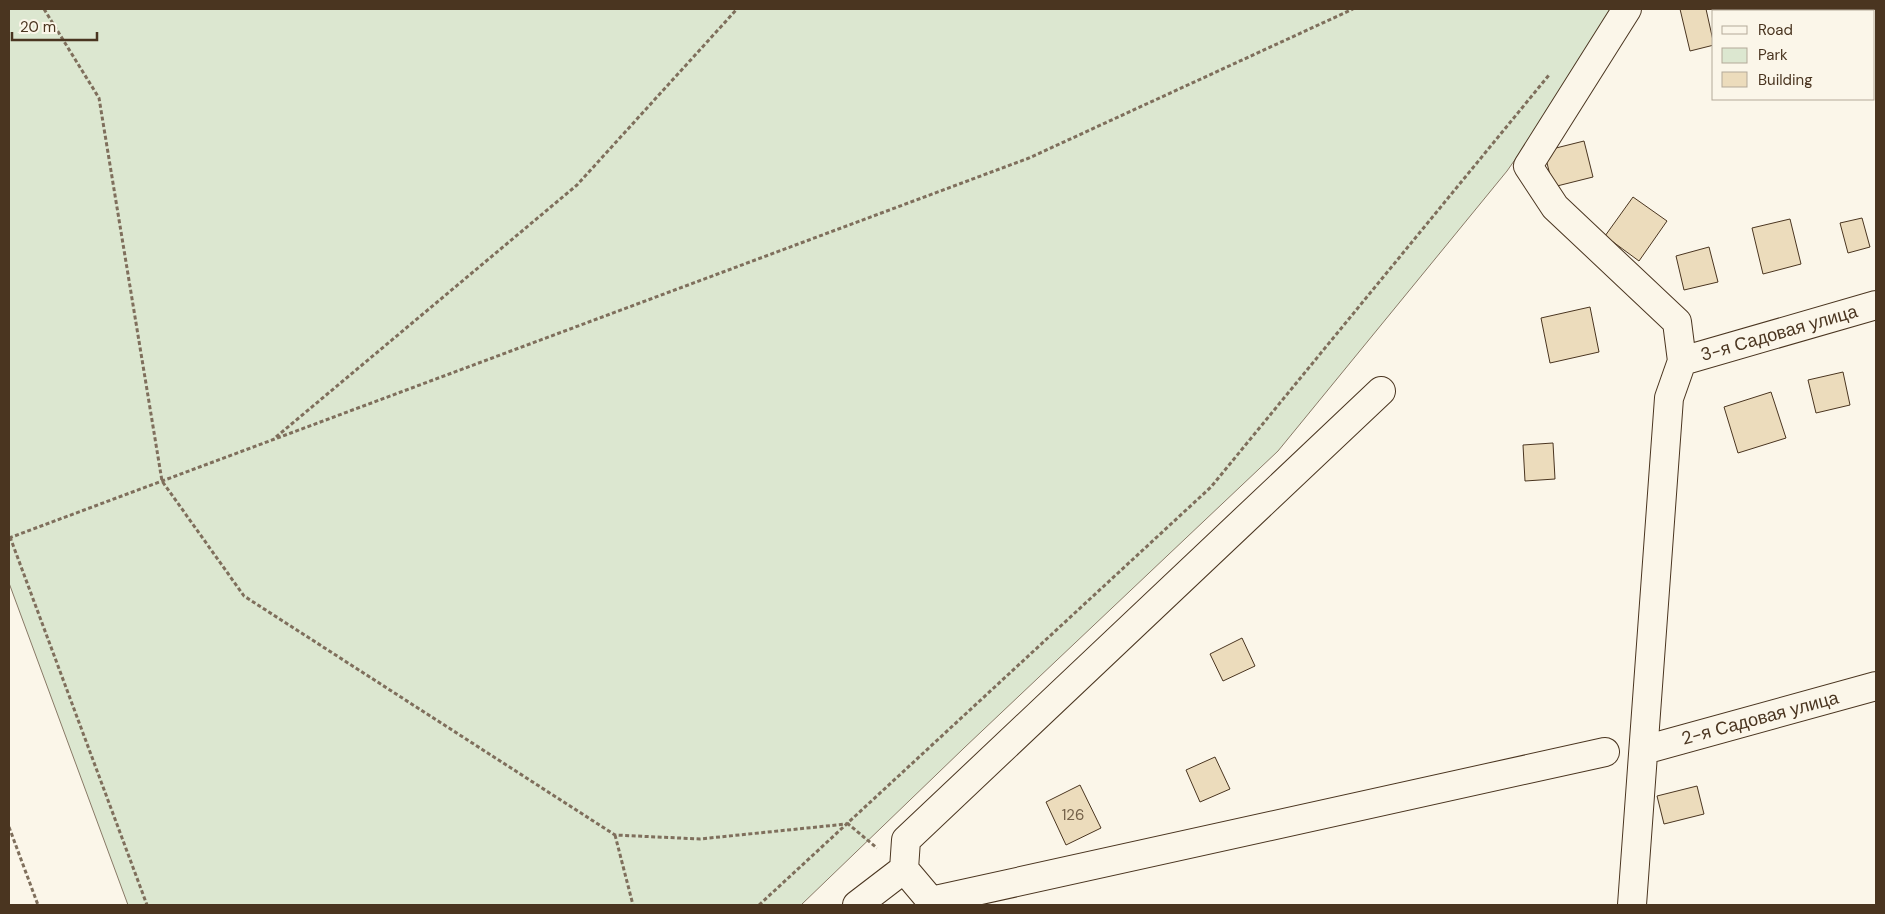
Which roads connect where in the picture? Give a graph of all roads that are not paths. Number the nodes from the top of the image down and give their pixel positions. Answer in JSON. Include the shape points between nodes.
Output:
{"nodes":[{"id":1,"x":1627,"y":9,"type":"edge"},
{"id":2,"x":1876,"y":305,"type":"edge"},
{"id":3,"x":1682,"y":361,"type":"junction"},
{"id":4,"x":1382,"y":391,"type":"dead end"},
{"id":5,"x":1876,"y":686,"type":"edge"},
{"id":6,"x":1644,"y":750,"type":"junction"},
{"id":7,"x":1605,"y":752,"type":"dead end"},
{"id":8,"x":904,"y":869,"type":"junction"},
{"id":9,"x":931,"y":903,"type":"edge"},
{"id":10,"x":857,"y":905,"type":"edge"},
{"id":11,"x":1632,"y":905,"type":"edge"}],
"edges":[{"from":1,"to":3,"type":"lane","via":[[1528,166],[1555,207],[1677,322]]},
{"from":2,"to":3,"type":"lane","name":"3-я Садовая улица"},
{"from":3,"to":6,"type":"lane","via":[[1669,398]]},
{"from":4,"to":8,"type":"lane","via":[[906,840]]},
{"from":5,"to":6,"type":"lane","name":"2-я Садовая улица"},
{"from":6,"to":11,"type":"lane"},
{"from":7,"to":9,"type":"lane"},
{"from":8,"to":9,"type":"lane"},
{"from":8,"to":10,"type":"lane"}]}
